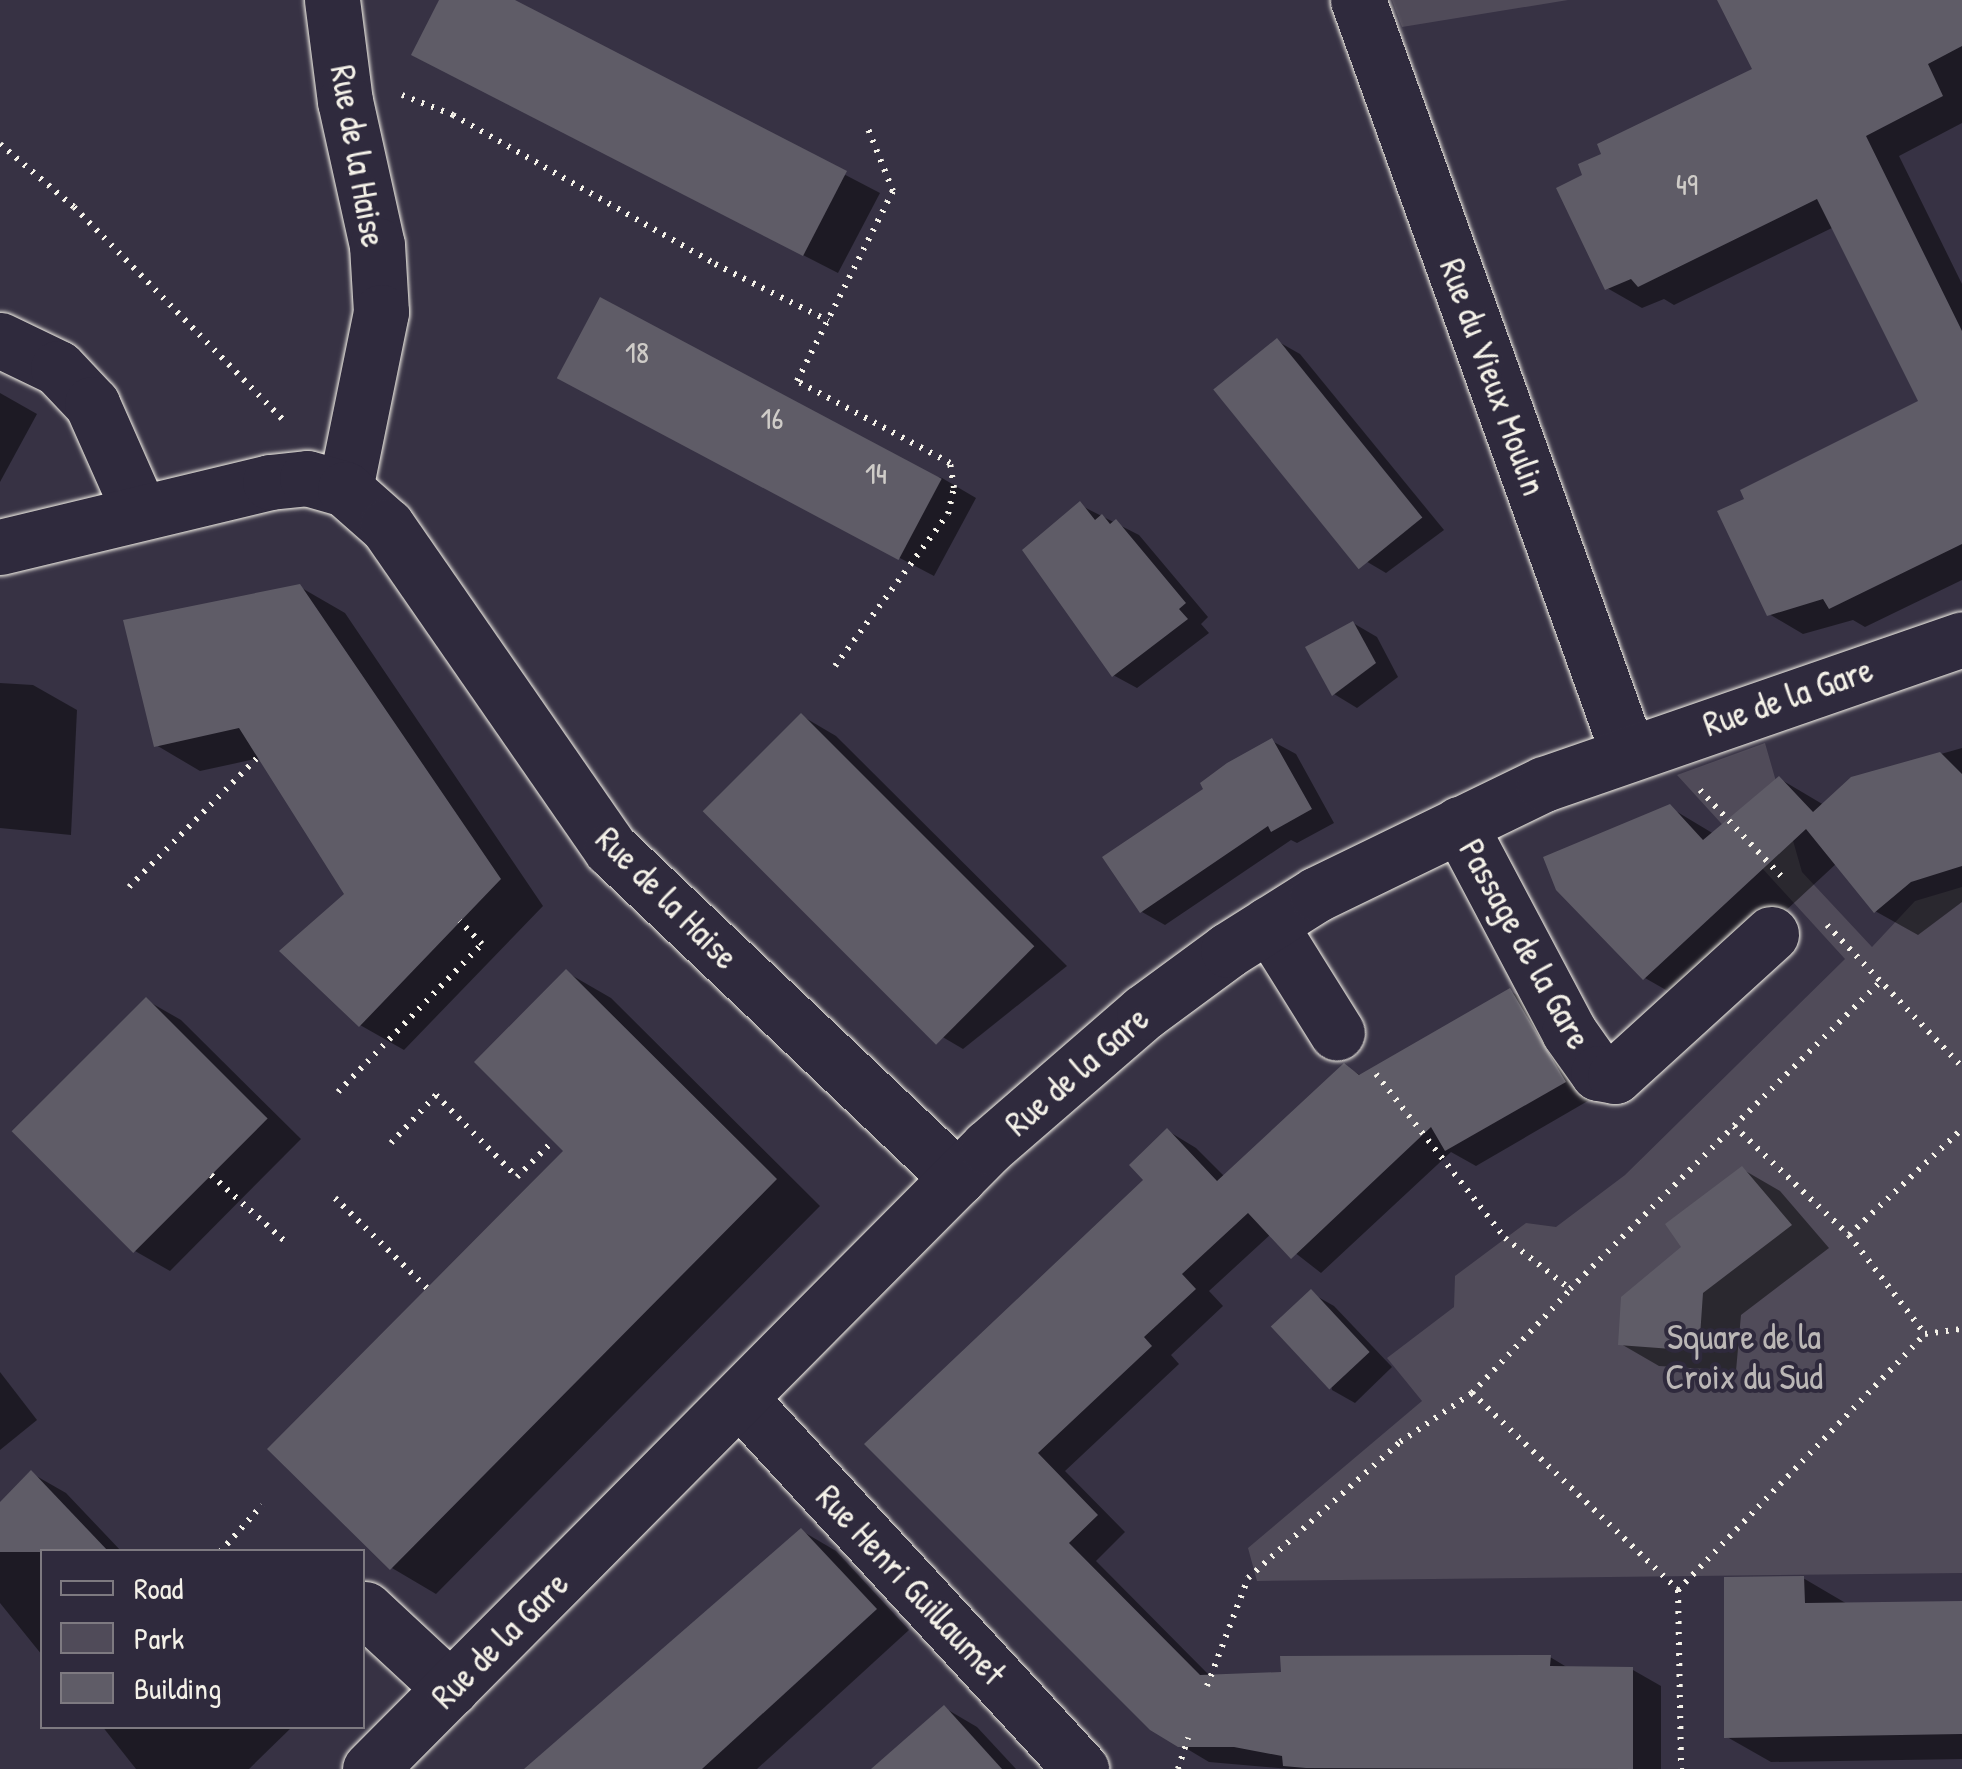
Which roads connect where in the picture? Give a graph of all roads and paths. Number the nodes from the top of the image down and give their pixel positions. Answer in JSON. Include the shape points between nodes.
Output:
{"nodes":[{"id":1,"x":332,"y":0,"type":"edge"},
{"id":2,"x":1358,"y":0,"type":"edge"},
{"id":3,"x":341,"y":70,"type":"junction"},
{"id":4,"x":866,"y":124,"type":"dead end"},
{"id":5,"x":0,"y":144,"type":"edge"},
{"id":6,"x":829,"y":321,"type":"junction"},
{"id":7,"x":0,"y":340,"type":"edge"},
{"id":8,"x":350,"y":473,"type":"junction"},
{"id":9,"x":139,"y":510,"type":"junction"},
{"id":10,"x":0,"y":547,"type":"edge"},
{"id":11,"x":1962,"y":639,"type":"edge"},
{"id":12,"x":835,"y":666,"type":"dead end"},
{"id":13,"x":1648,"y":746,"type":"junction"},
{"id":14,"x":258,"y":758,"type":"dead end"},
{"id":15,"x":1459,"y":824,"type":"junction"},
{"id":16,"x":130,"y":888,"type":"dead end"},
{"id":17,"x":1795,"y":913,"type":"junction"},
{"id":18,"x":460,"y":921,"type":"dead end"},
{"id":19,"x":1269,"y":924,"type":"junction"},
{"id":20,"x":1880,"y":982,"type":"junction"},
{"id":21,"x":1336,"y":1034,"type":"joint"},
{"id":22,"x":1962,"y":1067,"type":"edge"},
{"id":23,"x":338,"y":1092,"type":"dead end"},
{"id":24,"x":1734,"y":1126,"type":"junction"},
{"id":25,"x":1962,"y":1130,"type":"edge"},
{"id":26,"x":553,"y":1141,"type":"dead end"},
{"id":27,"x":391,"y":1143,"type":"dead end"},
{"id":28,"x":211,"y":1175,"type":"dead end"},
{"id":29,"x":958,"y":1178,"type":"junction"},
{"id":30,"x":335,"y":1198,"type":"dead end"},
{"id":31,"x":1849,"y":1235,"type":"junction"},
{"id":32,"x":288,"y":1244,"type":"dead end"},
{"id":33,"x":427,"y":1288,"type":"dead end"},
{"id":34,"x":1570,"y":1289,"type":"junction"},
{"id":35,"x":1962,"y":1330,"type":"edge"},
{"id":36,"x":1925,"y":1334,"type":"junction"},
{"id":37,"x":1472,"y":1392,"type":"junction"},
{"id":38,"x":742,"y":1400,"type":"junction"},
{"id":39,"x":262,"y":1505,"type":"dead end"},
{"id":40,"x":223,"y":1549,"type":"edge"},
{"id":41,"x":1678,"y":1590,"type":"junction"},
{"id":42,"x":365,"y":1610,"type":"edge"},
{"id":43,"x":1207,"y":1686,"type":"dead end"},
{"id":44,"x":451,"y":1689,"type":"junction"},
{"id":45,"x":1188,"y":1738,"type":"dead end"},
{"id":46,"x":370,"y":1769,"type":"edge"},
{"id":47,"x":1081,"y":1769,"type":"edge"},
{"id":48,"x":1178,"y":1769,"type":"edge"},
{"id":49,"x":1681,"y":1769,"type":"edge"}],
"edges":[{"from":1,"to":3,"type":"street","name":"Rue de la Haise"},
{"from":2,"to":13,"type":"street","name":"Rue du Vieux Moulin"},
{"from":3,"to":6,"type":"path","via":[[453,114]]},
{"from":3,"to":8,"type":"street","name":"Rue de la Haise","via":[[376,245],[381,312]]},
{"from":4,"to":6,"type":"path","via":[[893,191]]},
{"from":5,"to":8,"type":"path","via":[[74,208],[287,424]]},
{"from":6,"to":12,"type":"path","via":[[797,381],[950,463],[954,488],[948,514]]},
{"from":7,"to":9,"type":"street","via":[[58,368],[92,404]]},
{"from":8,"to":9,"type":"street"},
{"from":8,"to":29,"type":"street","name":"Rue de la Haise","via":[[611,849]]},
{"from":9,"to":10,"type":"street"},
{"from":11,"to":13,"type":"street","name":"Rue de la Gare"},
{"from":13,"to":15,"type":"street","name":"Rue de la Gare"},
{"from":13,"to":17,"type":"path","via":[[1691,781]]},
{"from":14,"to":16,"type":"path"},
{"from":15,"to":17,"type":"street","name":"Passage de la Gare","via":[[1569,1032],[1598,1072],[1615,1076]]},
{"from":15,"to":19,"type":"street","name":"Rue de la Gare"},
{"from":17,"to":20,"type":"path"},
{"from":18,"to":23,"type":"path","via":[[482,944]]},
{"from":19,"to":21,"type":"street"},
{"from":19,"to":29,"type":"street","name":"Rue de la Gare","via":[[1144,1012]]},
{"from":20,"to":22,"type":"path"},
{"from":20,"to":24,"type":"path"},
{"from":21,"to":34,"type":"path","via":[[1389,1088],[1505,1238]]},
{"from":24,"to":31,"type":"path"},
{"from":24,"to":34,"type":"path"},
{"from":25,"to":31,"type":"path"},
{"from":26,"to":27,"type":"path","via":[[518,1177],[436,1095]]},
{"from":28,"to":32,"type":"path"},
{"from":29,"to":38,"type":"street","name":"Rue de la Gare"},
{"from":30,"to":33,"type":"path"},
{"from":31,"to":36,"type":"path"},
{"from":34,"to":37,"type":"path"},
{"from":35,"to":36,"type":"path"},
{"from":36,"to":41,"type":"path"},
{"from":37,"to":41,"type":"path"},
{"from":37,"to":43,"type":"path","via":[[1400,1442],[1248,1578]]},
{"from":38,"to":44,"type":"street","name":"Rue de la Gare"},
{"from":38,"to":47,"type":"street","name":"Rue Henri Guillaumet"},
{"from":39,"to":40,"type":"path"},
{"from":41,"to":49,"type":"path"},
{"from":42,"to":44,"type":"street"},
{"from":44,"to":46,"type":"street","name":"Rue de la Gare"},
{"from":45,"to":48,"type":"path"}]}
